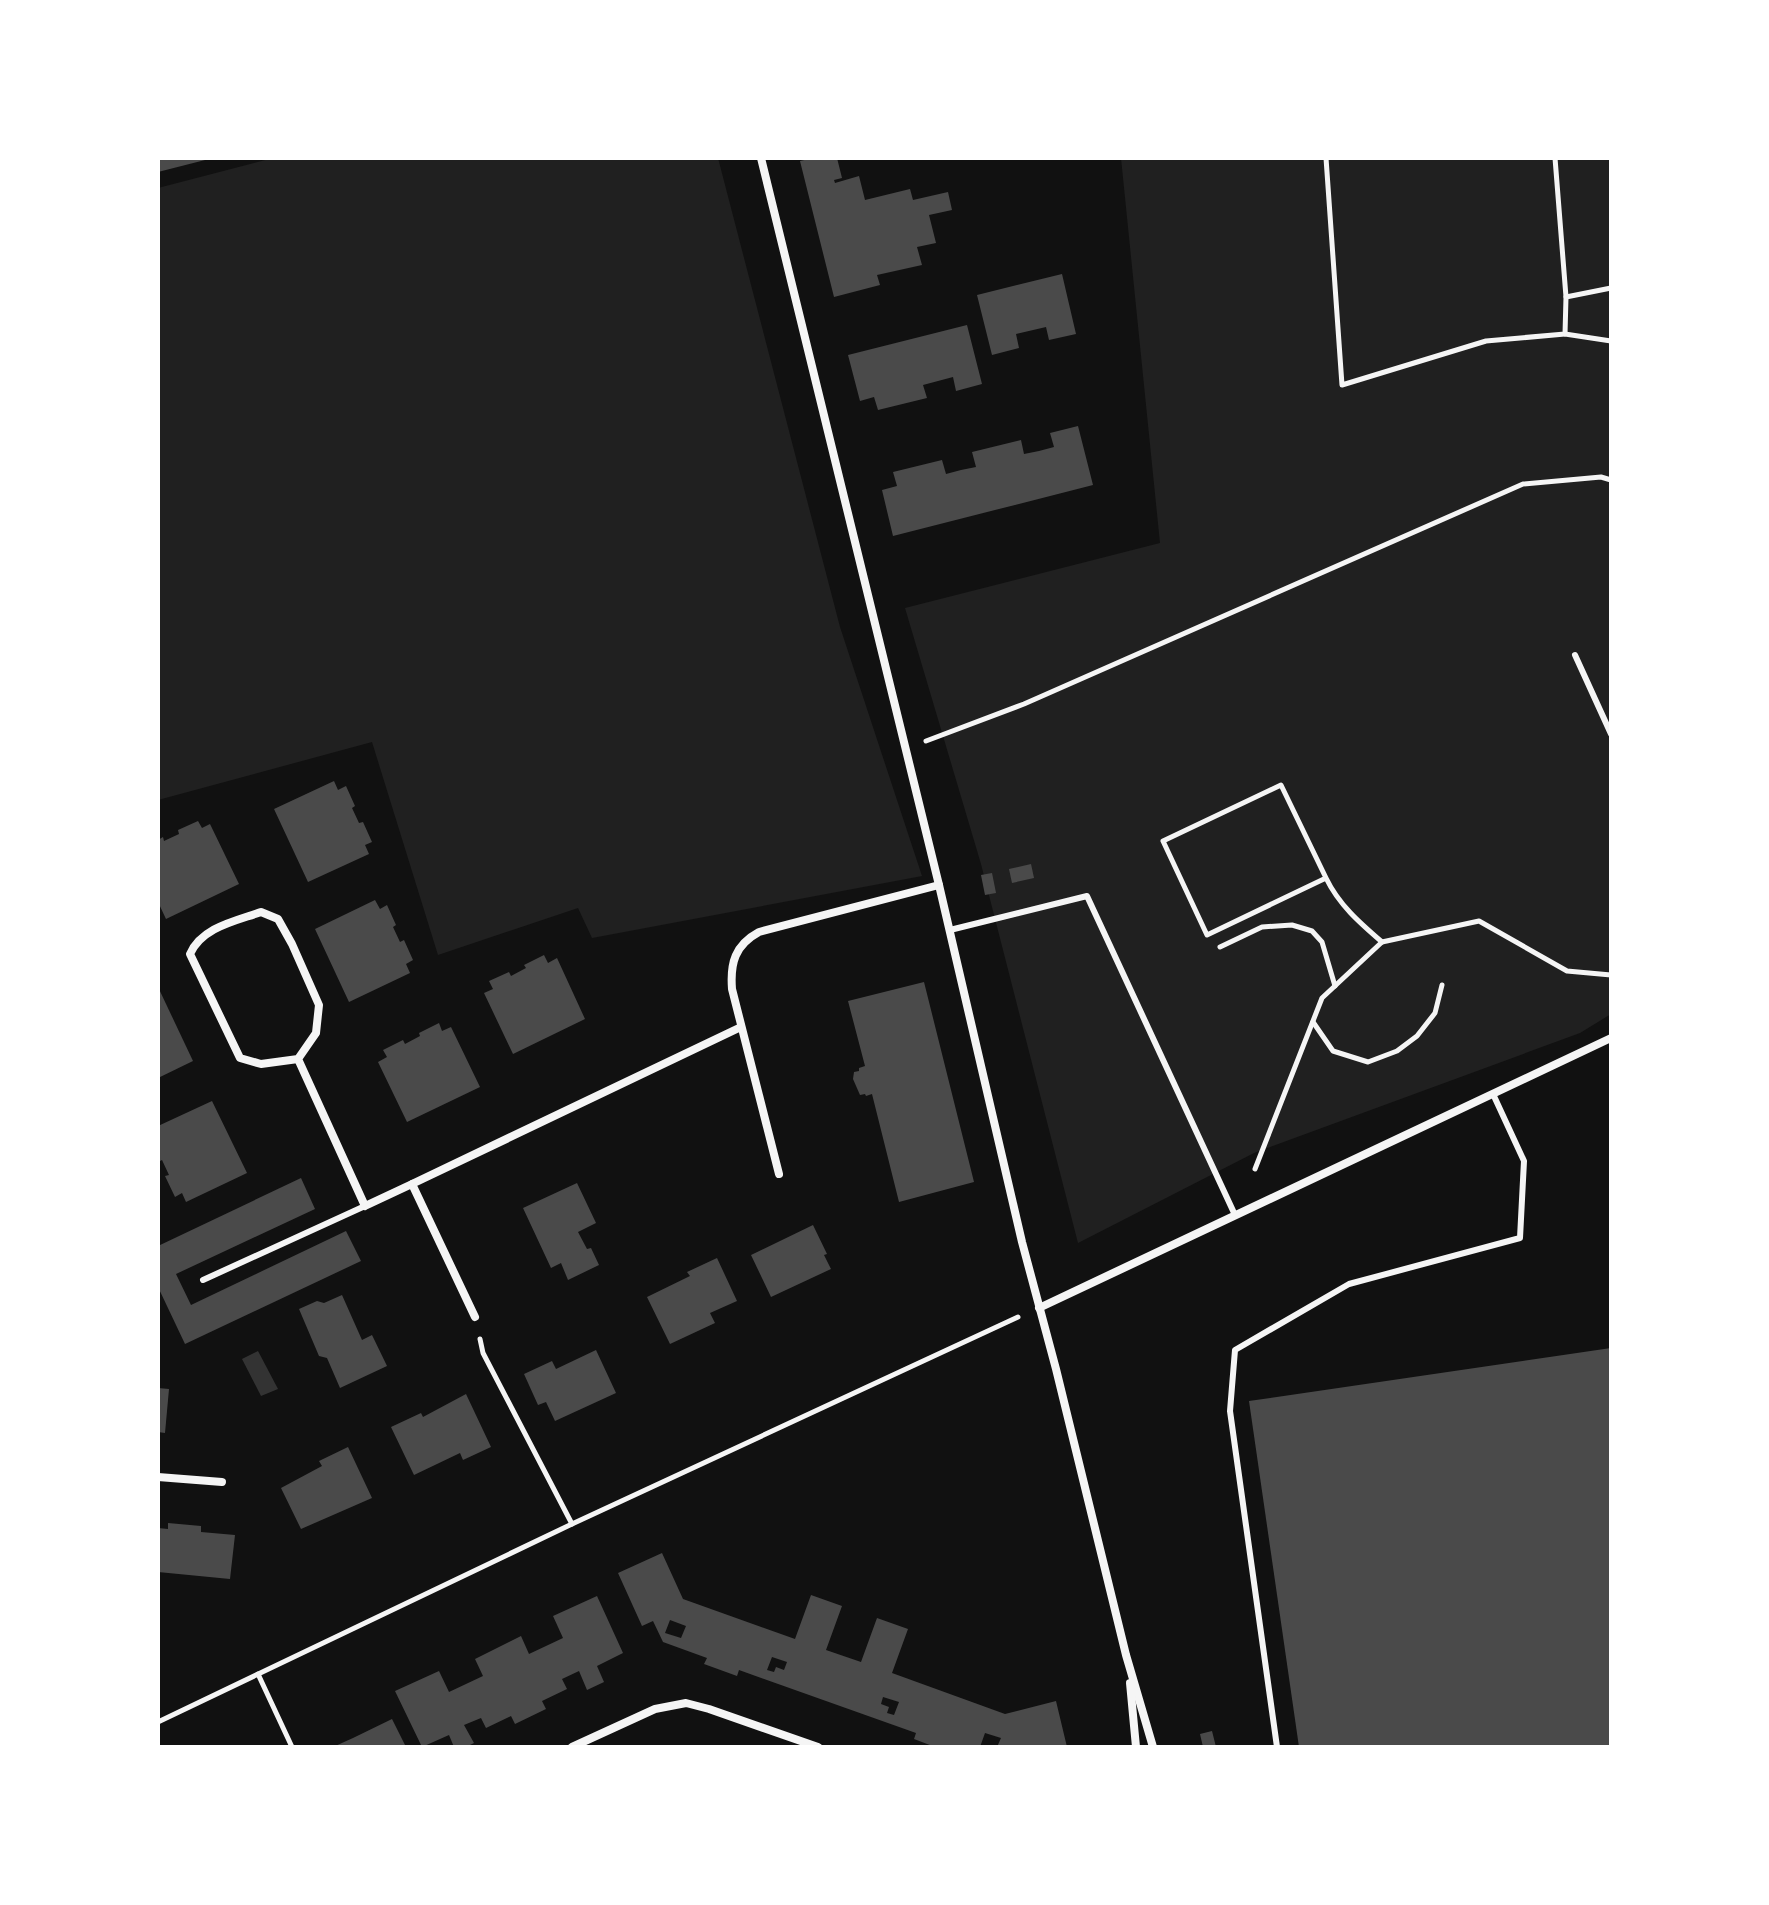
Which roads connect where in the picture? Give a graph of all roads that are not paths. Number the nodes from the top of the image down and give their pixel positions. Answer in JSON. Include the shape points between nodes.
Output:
{"nodes":[{"id":1,"x":761,"y":158,"type":"edge"},
{"id":2,"x":1575,"y":655,"type":"dead end"},
{"id":3,"x":1611,"y":734,"type":"edge"},
{"id":4,"x":939,"y":885,"type":"junction"},
{"id":5,"x":950,"y":930,"type":"junction"},
{"id":6,"x":741,"y":1027,"type":"junction"},
{"id":7,"x":1611,"y":1038,"type":"edge"},
{"id":8,"x":298,"y":1059,"type":"junction"},
{"id":9,"x":1493,"y":1094,"type":"junction"},
{"id":10,"x":779,"y":1174,"type":"dead end"},
{"id":11,"x":412,"y":1184,"type":"junction"},
{"id":12,"x":365,"y":1206,"type":"junction"},
{"id":13,"x":1235,"y":1215,"type":"junction"},
{"id":14,"x":203,"y":1280,"type":"dead end"},
{"id":15,"x":1039,"y":1308,"type":"junction"},
{"id":16,"x":475,"y":1317,"type":"road end"},
{"id":17,"x":158,"y":1477,"type":"edge"},
{"id":18,"x":222,"y":1482,"type":"dead end"},
{"id":19,"x":1126,"y":1655,"type":"junction"},
{"id":20,"x":572,"y":1747,"type":"edge"},
{"id":21,"x":818,"y":1747,"type":"edge"},
{"id":22,"x":1136,"y":1747,"type":"edge"},
{"id":23,"x":1153,"y":1747,"type":"edge"},
{"id":24,"x":1277,"y":1747,"type":"edge"}],
"edges":[{"from":1,"to":4,"type":"street"},
{"from":2,"to":3,"type":"lane"},
{"from":4,"to":5,"type":"street"},
{"from":4,"to":6,"type":"street","via":[[747,938],[731,976]]},
{"from":5,"to":13,"type":"lane","via":[[1087,896]]},
{"from":5,"to":15,"type":"street"},
{"from":6,"to":10,"type":"street"},
{"from":6,"to":11,"type":"street"},
{"from":7,"to":9,"type":"street"},
{"from":8,"to":8,"type":"street","via":[[316,1033],[319,1005],[278,919],[261,912],[218,927],[195,944],[190,954],[240,1058],[261,1064]]},
{"from":8,"to":12,"type":"street"},
{"from":9,"to":13,"type":"street"},
{"from":9,"to":24,"type":"lane","via":[[1524,1161],[1520,1238],[1349,1284],[1235,1350],[1230,1411]]},
{"from":11,"to":12,"type":"street"},
{"from":11,"to":16,"type":"street"},
{"from":12,"to":14,"type":"lane"},
{"from":13,"to":15,"type":"street"},
{"from":15,"to":19,"type":"street"},
{"from":17,"to":18,"type":"street"},
{"from":19,"to":22,"type":"street"},
{"from":19,"to":23,"type":"street"},
{"from":20,"to":21,"type":"street","via":[[655,1709],[686,1703]]}]}
